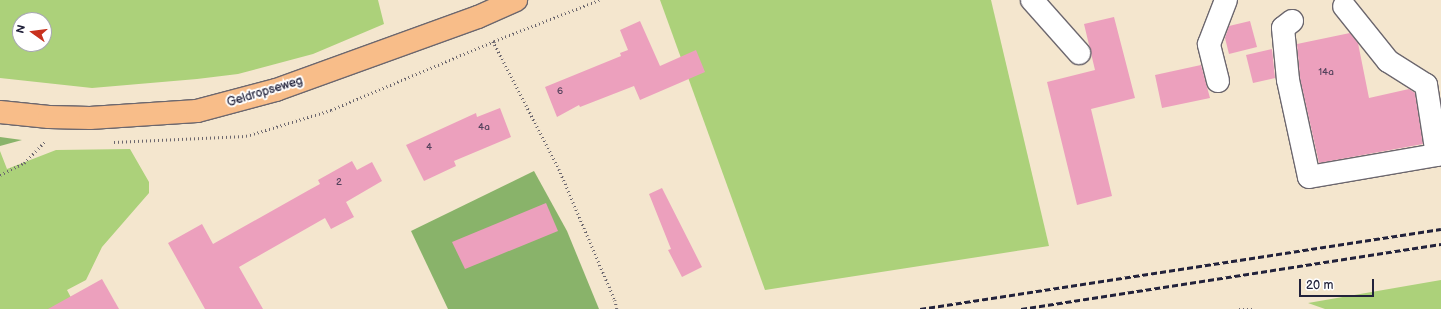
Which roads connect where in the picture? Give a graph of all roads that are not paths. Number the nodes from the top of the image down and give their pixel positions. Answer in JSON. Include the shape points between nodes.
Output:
{"nodes":[{"id":1,"x":516,"y":0,"type":"edge"},
{"id":2,"x":1032,"y":0,"type":"edge"},
{"id":3,"x":1226,"y":0,"type":"edge"},
{"id":4,"x":1344,"y":6,"type":"dead end"},
{"id":5,"x":1292,"y":21,"type":"dead end"},
{"id":6,"x":1079,"y":53,"type":"dead end"},
{"id":7,"x":1218,"y":81,"type":"dead end"},
{"id":8,"x":0,"y":112,"type":"edge"}],
"edges":[{"from":1,"to":8,"type":"main road","name":"Geldropseweg","via":[[478,17],[276,90],[197,111],[90,118]]},
{"from":2,"to":6,"type":"lane"},
{"from":3,"to":7,"type":"lane","via":[[1209,44]]},
{"from":4,"to":5,"type":"lane","via":[[1388,60],[1426,84],[1438,155],[1309,177],[1288,80],[1283,28]]}]}
